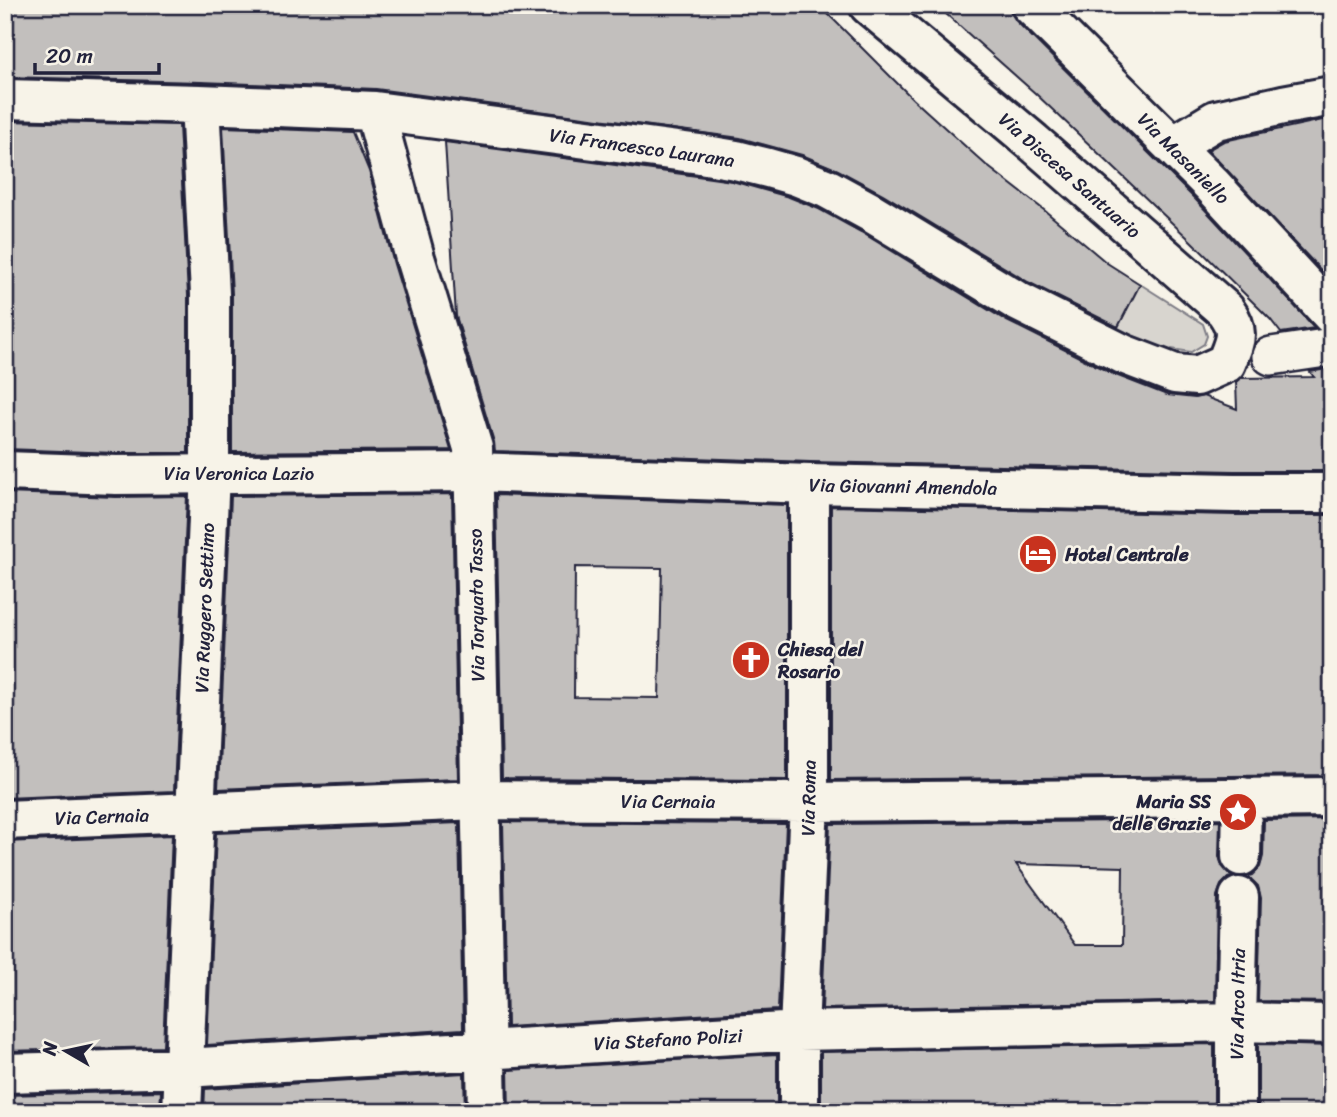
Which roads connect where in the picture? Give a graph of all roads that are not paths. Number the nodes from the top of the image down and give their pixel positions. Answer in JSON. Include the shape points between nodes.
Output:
{"nodes":[{"id":1,"x":869,"y":5,"type":"edge"},
{"id":2,"x":1031,"y":5,"type":"edge"},
{"id":3,"x":1332,"y":96,"type":"edge"},
{"id":4,"x":5,"y":99,"type":"edge"},
{"id":5,"x":200,"y":104,"type":"junction"},
{"id":6,"x":374,"y":111,"type":"junction"},
{"id":7,"x":1173,"y":146,"type":"junction"},
{"id":8,"x":1332,"y":315,"type":"edge"},
{"id":9,"x":1332,"y":347,"type":"edge"},
{"id":10,"x":1271,"y":356,"type":"dead end"},
{"id":11,"x":1226,"y":363,"type":"joint"},
{"id":12,"x":5,"y":471,"type":"edge"},
{"id":13,"x":474,"y":472,"type":"junction"},
{"id":14,"x":210,"y":473,"type":"junction"},
{"id":15,"x":809,"y":484,"type":"junction"},
{"id":16,"x":1332,"y":493,"type":"edge"},
{"id":17,"x":1242,"y":797,"type":"junction"},
{"id":18,"x":1332,"y":797,"type":"edge"},
{"id":19,"x":479,"y":800,"type":"junction"},
{"id":20,"x":809,"y":802,"type":"junction"},
{"id":21,"x":196,"y":813,"type":"junction"},
{"id":22,"x":5,"y":820,"type":"edge"},
{"id":23,"x":1241,"y":856,"type":"dead end"},
{"id":24,"x":1239,"y":897,"type":"dead end"},
{"id":25,"x":1236,"y":1022,"type":"junction"},
{"id":26,"x":1332,"y":1024,"type":"edge"},
{"id":27,"x":799,"y":1031,"type":"junction"},
{"id":28,"x":486,"y":1049,"type":"junction"},
{"id":29,"x":185,"y":1068,"type":"junction"},
{"id":30,"x":5,"y":1073,"type":"edge"},
{"id":31,"x":182,"y":1112,"type":"edge"},
{"id":32,"x":487,"y":1112,"type":"edge"},
{"id":33,"x":799,"y":1112,"type":"edge"},
{"id":34,"x":1236,"y":1112,"type":"edge"}],
"edges":[{"from":1,"to":11,"type":"street","name":"Via Discesa Santuario","via":[[1225,310],[1234,323],[1236,339]]},
{"from":2,"to":7,"type":"street","name":"Via Masaniello"},
{"from":3,"to":7,"type":"street","via":[[1216,120]]},
{"from":4,"to":5,"type":"street","name":"Via Francesco Laurana"},
{"from":5,"to":6,"type":"street","name":"Via Francesco Laurana"},
{"from":5,"to":14,"type":"street","name":"Via Ruggero Settimo","via":[[210,294]]},
{"from":6,"to":11,"type":"street","name":"Via Francesco Laurana","via":[[700,154],[796,176],[872,213],[1017,301],[1123,354],[1175,374],[1197,376]]},
{"from":6,"to":13,"type":"street","name":"Via Torquato Tasso","via":[[473,448]]},
{"from":7,"to":8,"type":"street","name":"Via Masaniello"},
{"from":9,"to":10,"type":"street"},
{"from":12,"to":14,"type":"street","name":"Via Veronica Lazio"},
{"from":13,"to":14,"type":"street","name":"Via Veronica Lazio"},
{"from":13,"to":15,"type":"street","name":"Via Giovanni Amendola"},
{"from":13,"to":19,"type":"street","name":"Via Torquato Tasso"},
{"from":14,"to":21,"type":"street","name":"Via Ruggero Settimo"},
{"from":15,"to":16,"type":"street","name":"Via Giovanni Amendola"},
{"from":15,"to":20,"type":"street","name":"Via Roma"},
{"from":17,"to":18,"type":"street","name":"Via Cernaia"},
{"from":17,"to":20,"type":"street","name":"Via Cernaia"},
{"from":17,"to":23,"type":"street"},
{"from":19,"to":20,"type":"street","name":"Via Cernaia"},
{"from":19,"to":21,"type":"street","name":"Via Cernaia"},
{"from":19,"to":28,"type":"street","name":"Via Torquato Tasso"},
{"from":20,"to":27,"type":"street","name":"Via Roma"},
{"from":21,"to":22,"type":"street","name":"Via Cernaia"},
{"from":21,"to":29,"type":"street","name":"Via Ruggero Settimo"},
{"from":24,"to":25,"type":"street","name":"Via Arco Itria"},
{"from":25,"to":26,"type":"street","name":"Via Stefano Polizi"},
{"from":25,"to":27,"type":"street","name":"Via Stefano Polizi"},
{"from":25,"to":34,"type":"street","name":"Via Arco Itria"},
{"from":27,"to":28,"type":"street","name":"Via Stefano Polizi"},
{"from":27,"to":33,"type":"street","name":"Via Roma"},
{"from":28,"to":29,"type":"street","name":"Via Stefano Polizi"},
{"from":28,"to":32,"type":"street","name":"Via Torquato Tasso"},
{"from":29,"to":30,"type":"street","name":"Via Stefano Polizi"},
{"from":29,"to":31,"type":"street","name":"Via Ruggero Settimo"}]}
